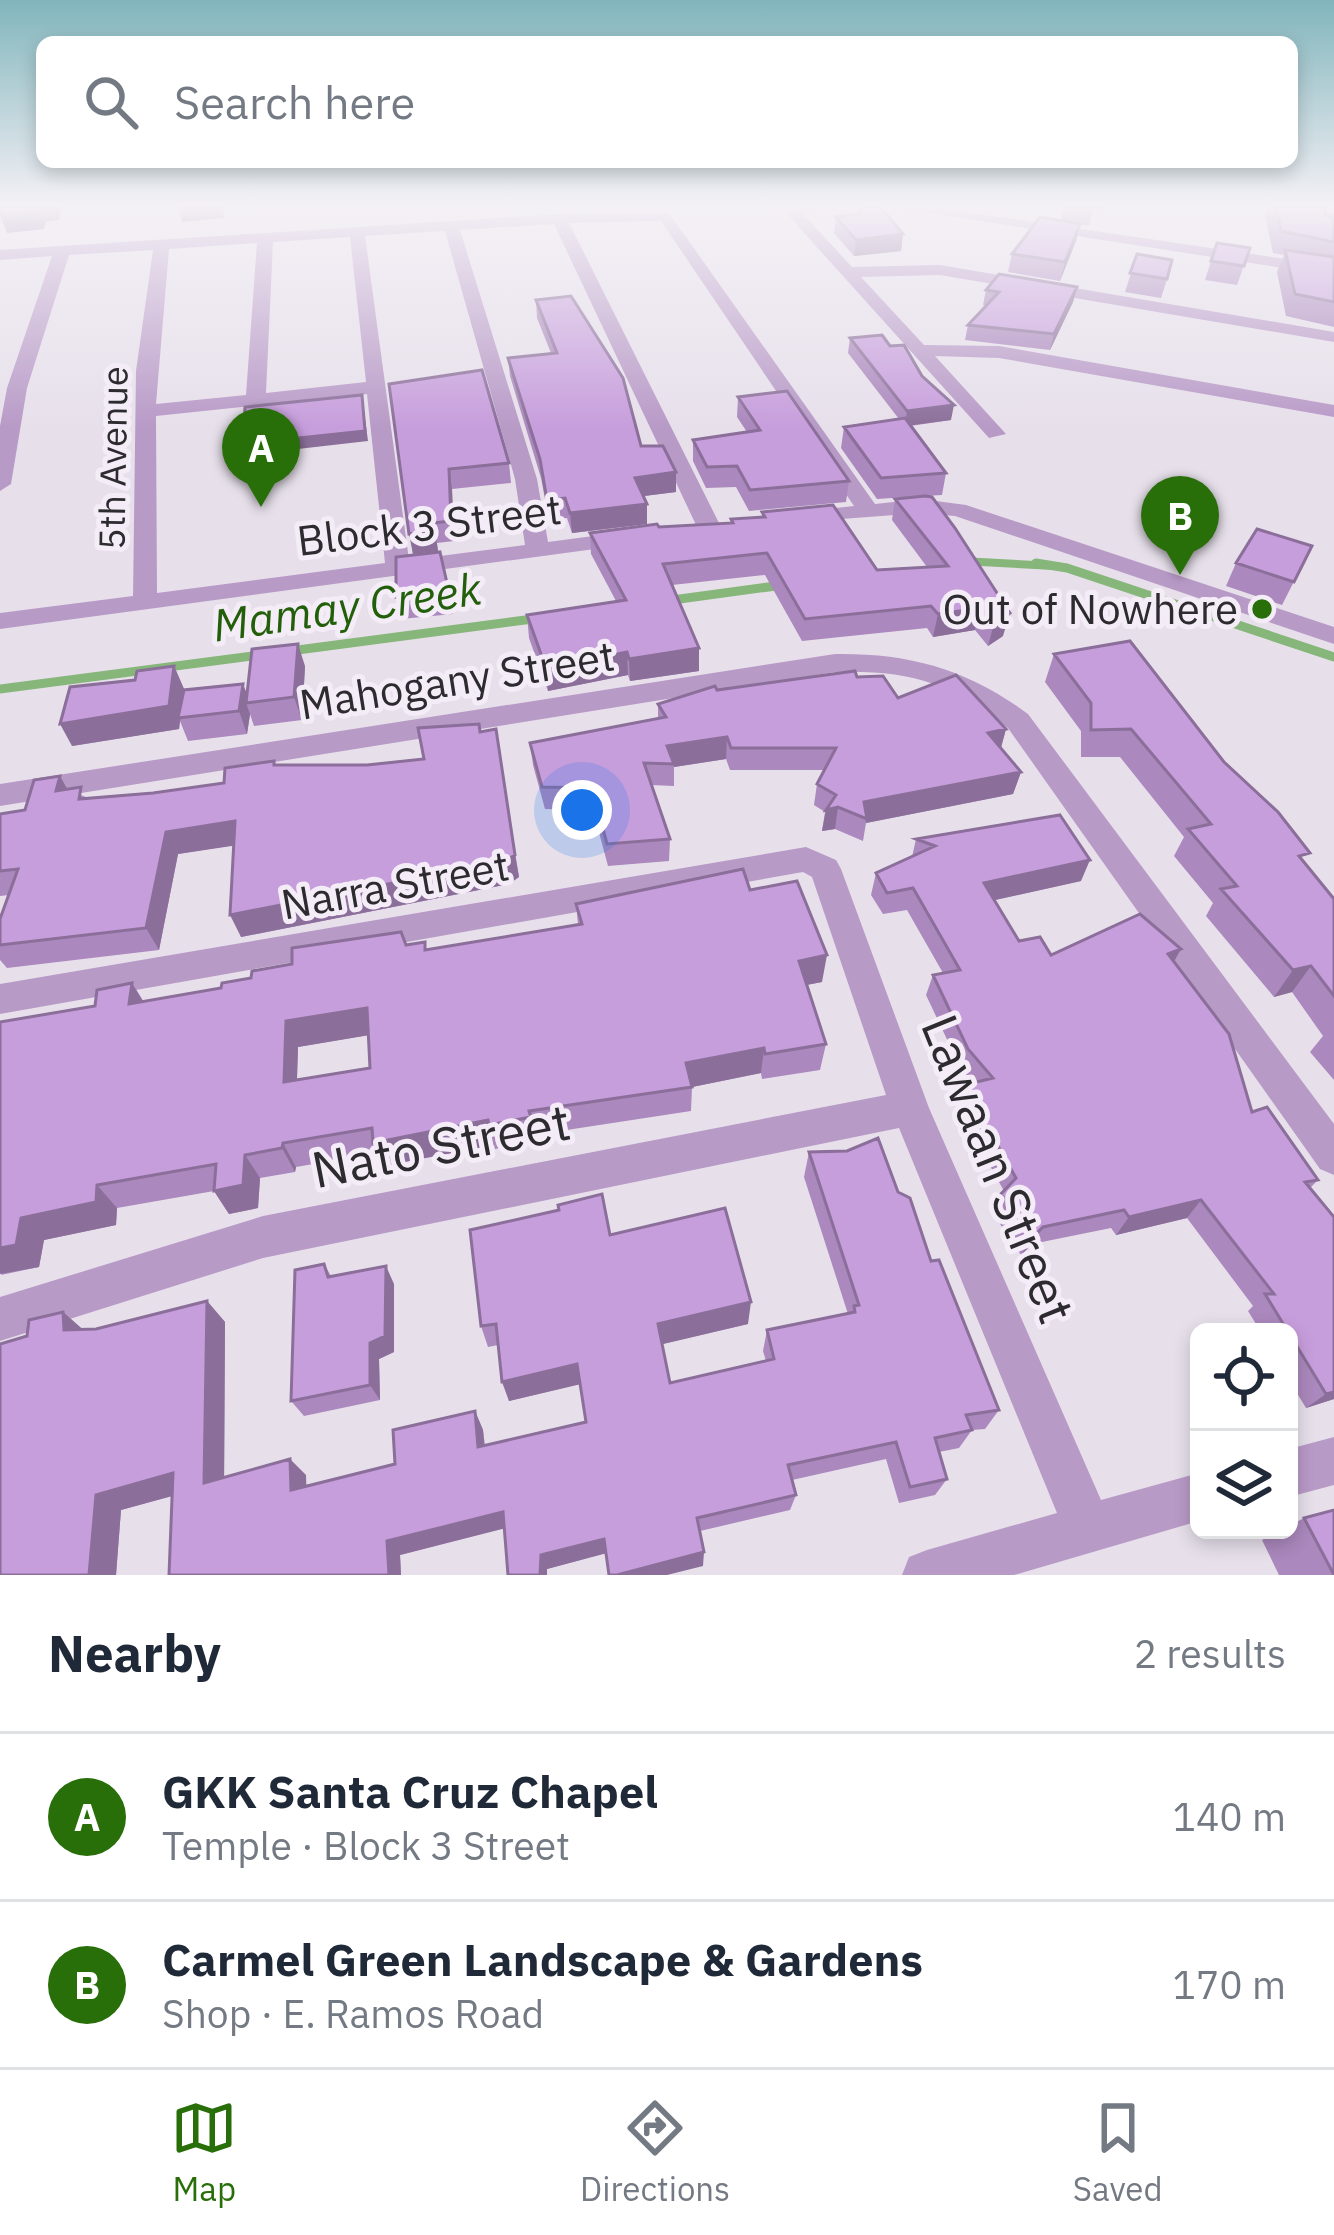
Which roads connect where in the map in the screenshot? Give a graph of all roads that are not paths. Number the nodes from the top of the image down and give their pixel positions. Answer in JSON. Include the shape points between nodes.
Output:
{"nodes":[{"id":1,"x":53,"y":280,"type":"edge"},
{"id":2,"x":157,"y":280,"type":"edge"},
{"id":3,"x":263,"y":280,"type":"edge"},
{"id":4,"x":363,"y":280,"type":"edge"},
{"id":5,"x":467,"y":280,"type":"edge"},
{"id":6,"x":587,"y":280,"type":"edge"},
{"id":7,"x":711,"y":280,"type":"edge"},
{"id":8,"x":852,"y":280,"type":"edge"},
{"id":9,"x":996,"y":280,"type":"edge"},
{"id":10,"x":1334,"y":337,"type":"edge"},
{"id":11,"x":922,"y":350,"type":"junction"},
{"id":12,"x":377,"y":387,"type":"junction"},
{"id":13,"x":256,"y":399,"type":"junction"},
{"id":14,"x":146,"y":411,"type":"junction"},
{"id":15,"x":1334,"y":411,"type":"edge"},
{"id":16,"x":996,"y":434,"type":"dead end"},
{"id":17,"x":0,"y":484,"type":"edge"},
{"id":18,"x":868,"y":510,"type":"junction"},
{"id":19,"x":777,"y":520,"type":"edge"},
{"id":20,"x":538,"y":551,"type":"junction"},
{"id":21,"x":398,"y":567,"type":"junction"},
{"id":22,"x":145,"y":601,"type":"junction"},
{"id":23,"x":0,"y":621,"type":"edge"},
{"id":24,"x":1334,"y":636,"type":"edge"},
{"id":25,"x":0,"y":795,"type":"edge"},
{"id":26,"x":806,"y":859,"type":"joint"},
{"id":27,"x":0,"y":999,"type":"edge"},
{"id":28,"x":910,"y":1108,"type":"junction"},
{"id":29,"x":1334,"y":1156,"type":"edge"},
{"id":30,"x":0,"y":1318,"type":"edge"},
{"id":31,"x":1334,"y":1461,"type":"edge"},
{"id":32,"x":1298,"y":1471,"type":"edge"},
{"id":33,"x":1190,"y":1499,"type":"edge"},
{"id":34,"x":1088,"y":1527,"type":"junction"},
{"id":35,"x":927,"y":1575,"type":"edge"}],
"edges":[{"from":1,"to":17,"type":"street","via":[[17,388]]},
{"from":2,"to":14,"type":"street","name":"5th Avenue"},
{"from":3,"to":13,"type":"street"},
{"from":4,"to":12,"type":"street"},
{"from":5,"to":20,"type":"street","via":[[526,479]]},
{"from":6,"to":20,"type":"street","name":"Block 3 Street","via":[[699,529]]},
{"from":7,"to":18,"type":"street"},
{"from":8,"to":11,"type":"street"},
{"from":9,"to":10,"type":"street"},
{"from":11,"to":15,"type":"street","via":[[1000,352]]},
{"from":11,"to":16,"type":"street"},
{"from":12,"to":13,"type":"street"},
{"from":12,"to":21,"type":"street"},
{"from":13,"to":14,"type":"street"},
{"from":14,"to":22,"type":"street","name":"5th Avenue"},
{"from":18,"to":19,"type":"street"},
{"from":18,"to":24,"type":"street","via":[[977,514]]},
{"from":20,"to":21,"type":"street","name":"Block 3 Street"},
{"from":21,"to":22,"type":"street","name":"Block 3 Street"},
{"from":22,"to":23,"type":"street","name":"Block 3 Street"},
{"from":25,"to":29,"type":"street","name":"Mahogany Street","via":[[835,663],[928,667],[1018,721]]},
{"from":26,"to":27,"type":"street","name":"Narra Street"},
{"from":26,"to":28,"type":"street","name":"Lawaan Street","via":[[825,869]]},
{"from":28,"to":30,"type":"street","name":"Nato Street","via":[[263,1237]]},
{"from":28,"to":34,"type":"street","name":"Lawaan Street"},
{"from":31,"to":32,"type":"street"},
{"from":33,"to":34,"type":"street"},
{"from":34,"to":35,"type":"street"}]}
